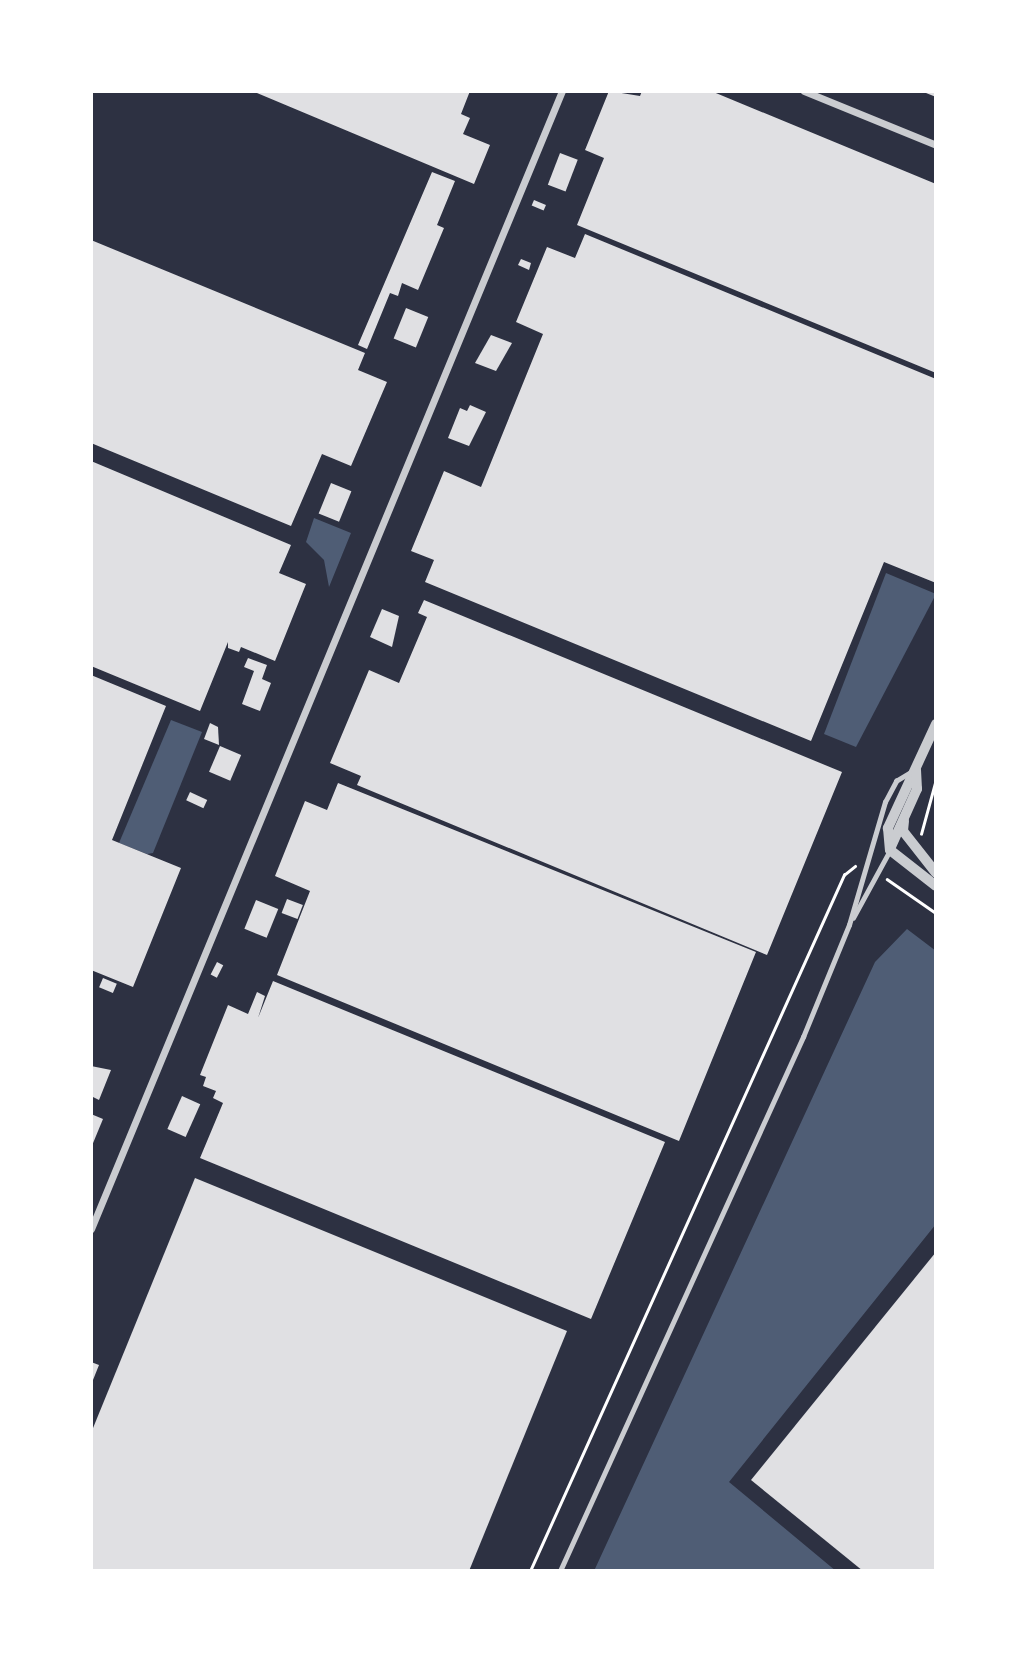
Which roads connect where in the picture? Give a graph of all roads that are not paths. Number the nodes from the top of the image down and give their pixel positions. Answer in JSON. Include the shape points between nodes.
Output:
{"nodes":[{"id":1,"x":562,"y":91,"type":"edge"},
{"id":2,"x":804,"y":91,"type":"edge"},
{"id":3,"x":936,"y":145,"type":"edge"},
{"id":4,"x":936,"y":724,"type":"edge"},
{"id":5,"x":916,"y":770,"type":"junction"},
{"id":6,"x":905,"y":816,"type":"junction"},
{"id":7,"x":890,"y":850,"type":"junction"},
{"id":8,"x":936,"y":873,"type":"edge"},
{"id":9,"x":936,"y":886,"type":"edge"},
{"id":10,"x":849,"y":925,"type":"junction"},
{"id":11,"x":91,"y":1229,"type":"edge"},
{"id":12,"x":561,"y":1571,"type":"edge"}],
"edges":[{"from":1,"to":11,"type":"street"},
{"from":2,"to":3,"type":"street"},
{"from":4,"to":5,"type":"street"},
{"from":5,"to":6,"type":"street","via":[[917,789]]},
{"from":5,"to":7,"type":"street","via":[[888,828]]},
{"from":5,"to":10,"type":"lane","via":[[896,780],[863,869]]},
{"from":6,"to":7,"type":"street"},
{"from":6,"to":8,"type":"street","via":[[903,831]]},
{"from":7,"to":9,"type":"street"},
{"from":7,"to":10,"type":"lane"},
{"from":10,"to":12,"type":"lane","via":[[745,1167]]}]}
